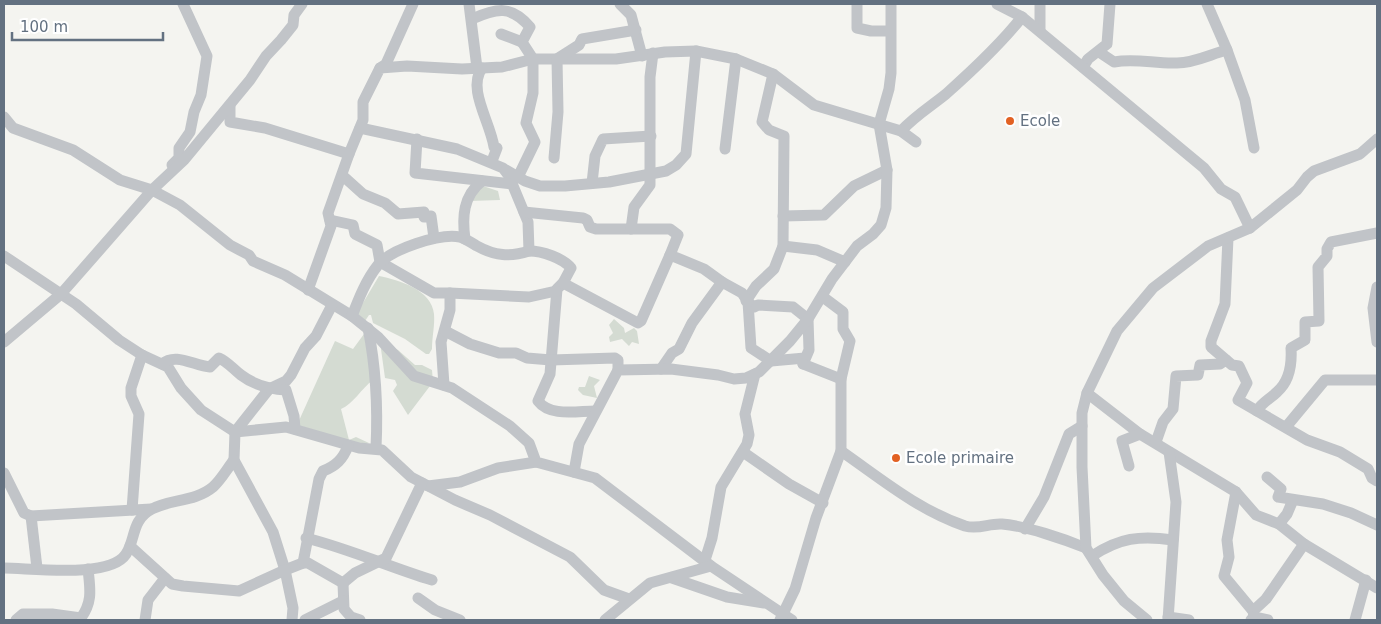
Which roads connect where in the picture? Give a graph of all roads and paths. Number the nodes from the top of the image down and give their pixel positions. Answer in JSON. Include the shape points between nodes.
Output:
{"nodes":[{"id":1,"x":183,"y":4,"type":"edge"},
{"id":2,"x":302,"y":4,"type":"edge"},
{"id":3,"x":413,"y":4,"type":"edge"},
{"id":4,"x":469,"y":4,"type":"edge"},
{"id":5,"x":620,"y":4,"type":"edge"},
{"id":6,"x":857,"y":4,"type":"edge"},
{"id":7,"x":891,"y":4,"type":"edge"},
{"id":8,"x":997,"y":4,"type":"edge"},
{"id":9,"x":1040,"y":4,"type":"edge"},
{"id":10,"x":1110,"y":4,"type":"edge"},
{"id":11,"x":1207,"y":4,"type":"edge"},
{"id":12,"x":1009,"y":7,"type":"edge"},
{"id":13,"x":1022,"y":17,"type":"junction"},
{"id":14,"x":472,"y":19,"type":"junction"},
{"id":15,"x":636,"y":30,"type":"junction"},
{"id":16,"x":1040,"y":30,"type":"junction"},
{"id":17,"x":890,"y":31,"type":"junction"},
{"id":18,"x":501,"y":34,"type":"dead end"},
{"id":19,"x":522,"y":42,"type":"junction"},
{"id":20,"x":1228,"y":50,"type":"junction"},
{"id":21,"x":696,"y":51,"type":"junction"},
{"id":22,"x":1099,"y":52,"type":"junction"},
{"id":23,"x":648,"y":55,"type":"junction"},
{"id":24,"x":557,"y":59,"type":"junction"},
{"id":25,"x":736,"y":59,"type":"junction"},
{"id":26,"x":533,"y":60,"type":"junction"},
{"id":27,"x":1083,"y":67,"type":"junction"},
{"id":28,"x":380,"y":68,"type":"junction"},
{"id":29,"x":479,"y":68,"type":"junction"},
{"id":30,"x":773,"y":74,"type":"junction"},
{"id":31,"x":230,"y":106,"type":"junction"},
{"id":32,"x":4,"y":117,"type":"edge"},
{"id":33,"x":879,"y":124,"type":"junction"},
{"id":34,"x":360,"y":128,"type":"junction"},
{"id":35,"x":901,"y":131,"type":"junction"},
{"id":36,"x":651,"y":136,"type":"junction"},
{"id":37,"x":417,"y":139,"type":"junction"},
{"id":38,"x":1377,"y":139,"type":"edge"},
{"id":39,"x":916,"y":142,"type":"dead end"},
{"id":40,"x":1254,"y":148,"type":"dead end"},
{"id":41,"x":725,"y":149,"type":"dead end"},
{"id":42,"x":349,"y":154,"type":"junction"},
{"id":43,"x":554,"y":158,"type":"dead end"},
{"id":44,"x":492,"y":161,"type":"junction"},
{"id":45,"x":887,"y":170,"type":"junction"},
{"id":46,"x":650,"y":174,"type":"junction"},
{"id":47,"x":342,"y":176,"type":"junction"},
{"id":48,"x":482,"y":181,"type":"junction"},
{"id":49,"x":515,"y":181,"type":"junction"},
{"id":50,"x":592,"y":183,"type":"junction"},
{"id":51,"x":153,"y":189,"type":"junction"},
{"id":52,"x":524,"y":212,"type":"junction"},
{"id":53,"x":783,"y":216,"type":"junction"},
{"id":54,"x":330,"y":220,"type":"junction"},
{"id":55,"x":1250,"y":228,"type":"junction"},
{"id":56,"x":631,"y":229,"type":"junction"},
{"id":57,"x":1377,"y":233,"type":"edge"},
{"id":58,"x":434,"y":238,"type":"junction"},
{"id":59,"x":1228,"y":238,"type":"junction"},
{"id":60,"x":465,"y":240,"type":"junction"},
{"id":61,"x":783,"y":246,"type":"junction"},
{"id":62,"x":529,"y":251,"type":"junction"},
{"id":63,"x":670,"y":255,"type":"junction"},
{"id":64,"x":4,"y":256,"type":"edge"},
{"id":65,"x":380,"y":262,"type":"junction"},
{"id":66,"x":845,"y":262,"type":"junction"},
{"id":67,"x":722,"y":282,"type":"junction"},
{"id":68,"x":559,"y":287,"type":"junction"},
{"id":69,"x":1377,"y":287,"type":"edge"},
{"id":70,"x":308,"y":290,"type":"junction"},
{"id":71,"x":450,"y":293,"type":"junction"},
{"id":72,"x":61,"y":294,"type":"junction"},
{"id":73,"x":823,"y":297,"type":"junction"},
{"id":74,"x":747,"y":302,"type":"junction"},
{"id":75,"x":1376,"y":303,"type":"edge"},
{"id":76,"x":332,"y":305,"type":"junction"},
{"id":77,"x":352,"y":316,"type":"junction"},
{"id":78,"x":808,"y":319,"type":"junction"},
{"id":79,"x":368,"y":328,"type":"junction"},
{"id":80,"x":446,"y":331,"type":"junction"},
{"id":81,"x":4,"y":342,"type":"edge"},
{"id":82,"x":1377,"y":342,"type":"edge"},
{"id":83,"x":142,"y":355,"type":"junction"},
{"id":84,"x":551,"y":360,"type":"junction"},
{"id":85,"x":1226,"y":360,"type":"junction"},
{"id":86,"x":771,"y":361,"type":"junction"},
{"id":87,"x":162,"y":364,"type":"junction"},
{"id":88,"x":803,"y":364,"type":"junction"},
{"id":89,"x":662,"y":369,"type":"junction"},
{"id":90,"x":618,"y":370,"type":"junction"},
{"id":91,"x":755,"y":374,"type":"junction"},
{"id":92,"x":841,"y":379,"type":"junction"},
{"id":93,"x":1377,"y":380,"type":"edge"},
{"id":94,"x":444,"y":385,"type":"junction"},
{"id":95,"x":269,"y":389,"type":"junction"},
{"id":96,"x":1087,"y":393,"type":"junction"},
{"id":97,"x":595,"y":411,"type":"junction"},
{"id":98,"x":1257,"y":411,"type":"junction"},
{"id":99,"x":1082,"y":426,"type":"junction"},
{"id":100,"x":1286,"y":427,"type":"junction"},
{"id":101,"x":295,"y":429,"type":"junction"},
{"id":102,"x":235,"y":432,"type":"junction"},
{"id":103,"x":1140,"y":434,"type":"junction"},
{"id":104,"x":1156,"y":442,"type":"junction"},
{"id":105,"x":348,"y":446,"type":"junction"},
{"id":106,"x":376,"y":448,"type":"junction"},
{"id":107,"x":841,"y":451,"type":"junction"},
{"id":108,"x":744,"y":452,"type":"junction"},
{"id":109,"x":1169,"y":452,"type":"junction"},
{"id":110,"x":234,"y":460,"type":"junction"},
{"id":111,"x":536,"y":462,"type":"junction"},
{"id":112,"x":1128,"y":466,"type":"dead end"},
{"id":113,"x":574,"y":472,"type":"junction"},
{"id":114,"x":4,"y":473,"type":"edge"},
{"id":115,"x":1267,"y":477,"type":"dead end"},
{"id":116,"x":1377,"y":481,"type":"edge"},
{"id":117,"x":425,"y":485,"type":"junction"},
{"id":118,"x":1236,"y":492,"type":"junction"},
{"id":119,"x":1293,"y":500,"type":"junction"},
{"id":120,"x":823,"y":503,"type":"junction"},
{"id":121,"x":151,"y":509,"type":"junction"},
{"id":122,"x":132,"y":510,"type":"junction"},
{"id":123,"x":30,"y":516,"type":"junction"},
{"id":124,"x":1279,"y":524,"type":"junction"},
{"id":125,"x":1377,"y":525,"type":"edge"},
{"id":126,"x":1025,"y":529,"type":"junction"},
{"id":127,"x":306,"y":538,"type":"junction"},
{"id":128,"x":1173,"y":540,"type":"junction"},
{"id":129,"x":1304,"y":544,"type":"junction"},
{"id":130,"x":130,"y":546,"type":"junction"},
{"id":131,"x":1089,"y":552,"type":"junction"},
{"id":132,"x":302,"y":563,"type":"junction"},
{"id":133,"x":379,"y":563,"type":"junction"},
{"id":134,"x":708,"y":563,"type":"junction"},
{"id":135,"x":4,"y":568,"type":"edge"},
{"id":136,"x":37,"y":568,"type":"junction"},
{"id":137,"x":88,"y":569,"type":"junction"},
{"id":138,"x":285,"y":570,"type":"junction"},
{"id":139,"x":165,"y":578,"type":"junction"},
{"id":140,"x":672,"y":578,"type":"junction"},
{"id":141,"x":432,"y":580,"type":"dead end"},
{"id":142,"x":1373,"y":581,"type":"edge"},
{"id":143,"x":343,"y":582,"type":"junction"},
{"id":144,"x":418,"y":598,"type":"dead end"},
{"id":145,"x":629,"y":599,"type":"junction"},
{"id":146,"x":343,"y":601,"type":"junction"},
{"id":147,"x":765,"y":603,"type":"junction"},
{"id":148,"x":52,"y":614,"type":"junction"},
{"id":149,"x":1252,"y":616,"type":"edge"},
{"id":150,"x":785,"y":618,"type":"edge"},
{"id":151,"x":1168,"y":619,"type":"edge"},
{"id":152,"x":16,"y":620,"type":"edge"},
{"id":153,"x":75,"y":620,"type":"edge"},
{"id":154,"x":145,"y":620,"type":"edge"},
{"id":155,"x":292,"y":620,"type":"edge"},
{"id":156,"x":305,"y":620,"type":"edge"},
{"id":157,"x":360,"y":620,"type":"edge"},
{"id":158,"x":460,"y":620,"type":"edge"},
{"id":159,"x":604,"y":620,"type":"edge"},
{"id":160,"x":1147,"y":620,"type":"edge"},
{"id":161,"x":1189,"y":620,"type":"edge"},
{"id":162,"x":1268,"y":620,"type":"edge"},
{"id":163,"x":1355,"y":620,"type":"edge"}],
"edges":[{"from":1,"to":51,"type":"street","via":[[207,56],[202,95],[190,132],[179,148],[178,158]]},
{"from":2,"to":31,"type":"street","via":[[294,15],[293,25]]},
{"from":3,"to":28,"type":"street","via":[[386,64]]},
{"from":4,"to":14,"type":"street"},
{"from":5,"to":15,"type":"street","via":[[631,16]]},
{"from":6,"to":17,"type":"street","via":[[857,28]]},
{"from":7,"to":17,"type":"street"},
{"from":8,"to":12,"type":"street"},
{"from":9,"to":16,"type":"street"},
{"from":10,"to":22,"type":"street","via":[[1107,44]]},
{"from":11,"to":20,"type":"street"},
{"from":12,"to":13,"type":"street"},
{"from":13,"to":16,"type":"street"},
{"from":13,"to":35,"type":"street","via":[[982,62],[918,113]]},
{"from":14,"to":19,"type":"street","via":[[494,10],[519,14],[530,27]]},
{"from":14,"to":29,"type":"street"},
{"from":15,"to":23,"type":"street"},
{"from":15,"to":24,"type":"street","via":[[582,39],[579,45]]},
{"from":16,"to":27,"type":"street"},
{"from":17,"to":33,"type":"street","via":[[890,83]]},
{"from":18,"to":19,"type":"street"},
{"from":19,"to":26,"type":"street"},
{"from":20,"to":22,"type":"street","via":[[1178,63],[1136,59],[1114,62]]},
{"from":20,"to":40,"type":"street","via":[[1245,100]]},
{"from":21,"to":23,"type":"street"},
{"from":21,"to":25,"type":"street"},
{"from":21,"to":46,"type":"street","via":[[686,154],[669,170]]},
{"from":22,"to":27,"type":"street"},
{"from":23,"to":24,"type":"street","via":[[590,61]]},
{"from":23,"to":36,"type":"street"},
{"from":24,"to":26,"type":"street"},
{"from":24,"to":43,"type":"street","via":[[558,112]]},
{"from":25,"to":30,"type":"street"},
{"from":25,"to":41,"type":"street"},
{"from":26,"to":29,"type":"street"},
{"from":26,"to":49,"type":"street","via":[[533,93],[526,124],[535,142]]},
{"from":27,"to":55,"type":"street","via":[[1204,168],[1221,189],[1235,197]]},
{"from":28,"to":29,"type":"street"},
{"from":28,"to":34,"type":"street","via":[[364,102]]},
{"from":29,"to":44,"type":"street","via":[[475,85],[492,131],[494,147],[497,148]]},
{"from":30,"to":33,"type":"street","via":[[814,105]]},
{"from":30,"to":53,"type":"street","via":[[762,122],[769,130],[784,136]]},
{"from":31,"to":42,"type":"street","via":[[230,122],[265,128]]},
{"from":31,"to":51,"type":"street","via":[[184,160]]},
{"from":32,"to":51,"type":"street","via":[[13,128],[73,150],[120,180]]},
{"from":33,"to":35,"type":"street"},
{"from":33,"to":45,"type":"street"},
{"from":34,"to":37,"type":"street"},
{"from":34,"to":42,"type":"street"},
{"from":35,"to":39,"type":"street"},
{"from":36,"to":46,"type":"street"},
{"from":36,"to":50,"type":"street","via":[[602,139],[595,156]]},
{"from":37,"to":44,"type":"street"},
{"from":37,"to":48,"type":"street","via":[[415,173],[445,174]]},
{"from":38,"to":55,"type":"street","via":[[1360,154],[1314,171],[1282,204]]},
{"from":42,"to":47,"type":"street"},
{"from":44,"to":49,"type":"street"},
{"from":45,"to":53,"type":"street","via":[[854,186],[824,215]]},
{"from":45,"to":66,"type":"street","via":[[886,208],[881,225],[857,246]]},
{"from":46,"to":50,"type":"street"},
{"from":46,"to":56,"type":"street","via":[[649,189],[633,210]]},
{"from":47,"to":54,"type":"street","via":[[329,210]]},
{"from":47,"to":58,"type":"street","via":[[363,194],[384,203],[398,214],[424,212],[424,216],[431,216]]},
{"from":48,"to":49,"type":"street"},
{"from":48,"to":60,"type":"street","via":[[471,191],[463,213]]},
{"from":49,"to":50,"type":"street","via":[[540,186]]},
{"from":49,"to":52,"type":"street"},
{"from":51,"to":70,"type":"street","via":[[249,254],[253,261],[285,275]]},
{"from":51,"to":72,"type":"street"},
{"from":52,"to":56,"type":"street","via":[[583,218],[596,229]]},
{"from":52,"to":62,"type":"street","via":[[528,222]]},
{"from":53,"to":61,"type":"street"},
{"from":54,"to":65,"type":"street","via":[[353,225],[354,234],[377,245]]},
{"from":54,"to":70,"type":"street","via":[[331,226]]},
{"from":55,"to":59,"type":"street"},
{"from":56,"to":63,"type":"street","via":[[665,228],[676,232],[678,236]]},
{"from":57,"to":98,"type":"street","via":[[1331,242],[1328,246],[1327,256],[1318,267],[1319,320],[1305,322],[1305,340],[1291,348],[1292,367],[1282,387]]},
{"from":58,"to":60,"type":"street","via":[[460,237]]},
{"from":58,"to":65,"type":"street","via":[[416,243]]},
{"from":59,"to":85,"type":"street","via":[[1225,304],[1211,341],[1211,347]]},
{"from":59,"to":96,"type":"street","via":[[1208,246],[1143,297],[1117,331]]},
{"from":60,"to":62,"type":"street","via":[[496,254],[515,256]]},
{"from":61,"to":66,"type":"street","via":[[817,250]]},
{"from":61,"to":74,"type":"street","via":[[774,269],[756,286]]},
{"from":62,"to":68,"type":"street","via":[[541,252],[570,266],[571,271]]},
{"from":63,"to":67,"type":"street"},
{"from":63,"to":68,"type":"street","via":[[638,323]]},
{"from":64,"to":72,"type":"street"},
{"from":65,"to":71,"type":"street","via":[[434,293]]},
{"from":65,"to":77,"type":"street"},
{"from":66,"to":73,"type":"street"},
{"from":67,"to":74,"type":"street","via":[[742,293]]},
{"from":67,"to":89,"type":"street","via":[[692,323],[679,349],[672,353]]},
{"from":68,"to":71,"type":"street","via":[[529,297]]},
{"from":68,"to":84,"type":"street"},
{"from":69,"to":75,"type":"street"},
{"from":70,"to":76,"type":"street"},
{"from":71,"to":80,"type":"street"},
{"from":72,"to":81,"type":"street"},
{"from":72,"to":83,"type":"street"},
{"from":73,"to":78,"type":"street"},
{"from":73,"to":92,"type":"street","via":[[843,312],[843,328],[850,341]]},
{"from":74,"to":78,"type":"street","via":[[754,307],[791,307]]},
{"from":74,"to":86,"type":"street","via":[[751,318],[750,346]]},
{"from":75,"to":82,"type":"street"},
{"from":76,"to":77,"type":"street"},
{"from":76,"to":95,"type":"street","via":[[291,375]]},
{"from":77,"to":79,"type":"street"},
{"from":78,"to":86,"type":"street"},
{"from":78,"to":88,"type":"street","via":[[809,350]]},
{"from":79,"to":94,"type":"street","via":[[414,376]]},
{"from":79,"to":106,"type":"street","via":[[376,377]]},
{"from":80,"to":84,"type":"street","via":[[490,351]]},
{"from":80,"to":94,"type":"street","via":[[441,342]]},
{"from":83,"to":87,"type":"street"},
{"from":83,"to":122,"type":"street","via":[[131,388],[139,414]]},
{"from":84,"to":90,"type":"street","via":[[615,358]]},
{"from":84,"to":97,"type":"street","via":[[549,376],[538,398],[540,404],[556,411]]},
{"from":85,"to":98,"type":"street","via":[[1239,366],[1246,381],[1238,400]]},
{"from":85,"to":104,"type":"street","via":[[1220,364],[1200,365],[1198,375],[1176,376],[1173,409]]},
{"from":86,"to":88,"type":"street","via":[[805,358]]},
{"from":86,"to":91,"type":"street"},
{"from":87,"to":95,"type":"street","via":[[167,360],[184,360],[198,366],[210,366],[219,358],[241,375]]},
{"from":87,"to":102,"type":"street","via":[[168,367],[201,410]]},
{"from":88,"to":92,"type":"street"},
{"from":89,"to":90,"type":"street"},
{"from":89,"to":91,"type":"street","via":[[734,379]]},
{"from":90,"to":97,"type":"street"},
{"from":91,"to":108,"type":"street","via":[[746,405],[749,435]]},
{"from":92,"to":107,"type":"street"},
{"from":93,"to":100,"type":"street","via":[[1325,380]]},
{"from":94,"to":111,"type":"street","via":[[473,400],[510,426],[529,442]]},
{"from":95,"to":101,"type":"street","via":[[286,390]]},
{"from":95,"to":102,"type":"street"},
{"from":96,"to":99,"type":"street"},
{"from":96,"to":103,"type":"street"},
{"from":97,"to":113,"type":"street","via":[[580,444]]},
{"from":98,"to":100,"type":"street"},
{"from":99,"to":126,"type":"street","via":[[1069,434],[1044,497]]},
{"from":99,"to":131,"type":"street","via":[[1082,500]]},
{"from":100,"to":116,"type":"street","via":[[1368,469]]},
{"from":101,"to":102,"type":"street","via":[[276,427]]},
{"from":101,"to":105,"type":"street"},
{"from":102,"to":110,"type":"street"},
{"from":103,"to":104,"type":"street"},
{"from":103,"to":112,"type":"street","via":[[1122,440]]},
{"from":104,"to":109,"type":"street"},
{"from":105,"to":106,"type":"street"},
{"from":105,"to":127,"type":"street","via":[[335,466],[324,470],[321,476]]},
{"from":106,"to":117,"type":"street"},
{"from":107,"to":120,"type":"street"},
{"from":107,"to":126,"type":"street","via":[[910,500],[965,526],[978,528],[1004,524]]},
{"from":108,"to":120,"type":"street"},
{"from":108,"to":134,"type":"street","via":[[721,487]]},
{"from":109,"to":118,"type":"street"},
{"from":109,"to":128,"type":"street","via":[[1176,502]]},
{"from":110,"to":121,"type":"street","via":[[212,488],[194,497]]},
{"from":110,"to":138,"type":"street","via":[[273,532]]},
{"from":111,"to":113,"type":"street"},
{"from":111,"to":117,"type":"street","via":[[498,468],[460,482]]},
{"from":113,"to":134,"type":"street","via":[[595,478]]},
{"from":114,"to":123,"type":"street","via":[[20,506]]},
{"from":115,"to":119,"type":"street","via":[[1281,489],[1278,497]]},
{"from":117,"to":133,"type":"street","via":[[388,556]]},
{"from":117,"to":145,"type":"street","via":[[570,557],[604,590]]},
{"from":118,"to":124,"type":"street","via":[[1256,515]]},
{"from":118,"to":149,"type":"street","via":[[1226,540],[1229,557],[1224,576]]},
{"from":119,"to":124,"type":"street"},
{"from":119,"to":125,"type":"street","via":[[1323,504]]},
{"from":120,"to":150,"type":"street"},
{"from":121,"to":122,"type":"street"},
{"from":121,"to":130,"type":"street","via":[[135,526]]},
{"from":122,"to":123,"type":"street"},
{"from":123,"to":136,"type":"street"},
{"from":124,"to":129,"type":"street"},
{"from":126,"to":131,"type":"street","via":[[1068,541]]},
{"from":127,"to":132,"type":"street"},
{"from":127,"to":133,"type":"street","via":[[344,547]]},
{"from":128,"to":131,"type":"street","via":[[1136,537]]},
{"from":128,"to":151,"type":"street"},
{"from":129,"to":142,"type":"street"},
{"from":129,"to":149,"type":"street"},
{"from":130,"to":137,"type":"street","via":[[118,562],[106,568]]},
{"from":130,"to":139,"type":"street"},
{"from":131,"to":160,"type":"street","via":[[1124,601]]},
{"from":132,"to":138,"type":"street"},
{"from":132,"to":143,"type":"street"},
{"from":133,"to":141,"type":"street"},
{"from":133,"to":143,"type":"street"},
{"from":134,"to":140,"type":"street"},
{"from":134,"to":147,"type":"street"},
{"from":135,"to":136,"type":"street"},
{"from":136,"to":137,"type":"street"},
{"from":137,"to":148,"type":"street","via":[[91,595],[89,606],[81,618]]},
{"from":138,"to":139,"type":"street","via":[[240,591],[183,586],[172,584]]},
{"from":138,"to":155,"type":"street","via":[[293,608]]},
{"from":139,"to":154,"type":"street","via":[[148,600]]},
{"from":140,"to":145,"type":"street","via":[[650,583]]},
{"from":140,"to":147,"type":"street","via":[[728,597]]},
{"from":142,"to":163,"type":"street"},
{"from":143,"to":146,"type":"street"},
{"from":144,"to":158,"type":"street","via":[[435,610]]},
{"from":145,"to":159,"type":"street"},
{"from":146,"to":156,"type":"street"},
{"from":146,"to":157,"type":"street","via":[[344,609],[351,617]]},
{"from":147,"to":150,"type":"street"},
{"from":148,"to":152,"type":"street","via":[[23,614]]},
{"from":148,"to":153,"type":"street"},
{"from":149,"to":162,"type":"street"},
{"from":151,"to":161,"type":"street"}]}
